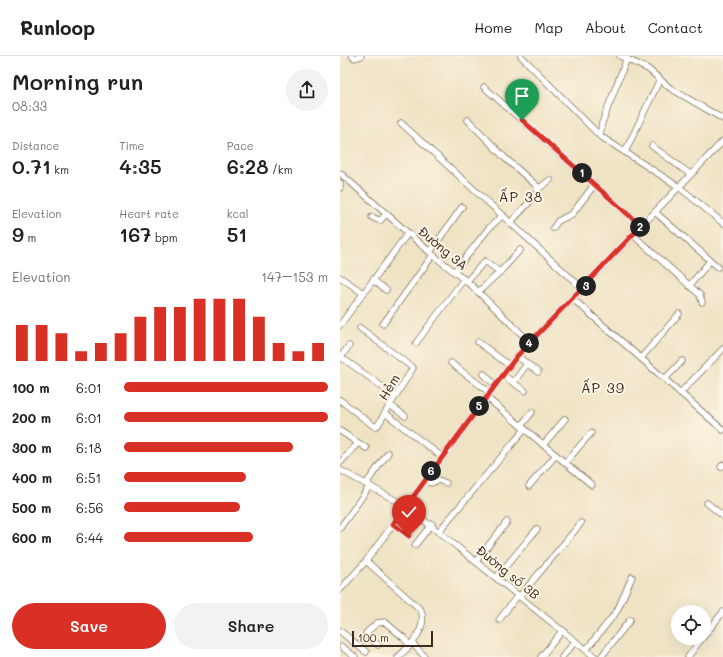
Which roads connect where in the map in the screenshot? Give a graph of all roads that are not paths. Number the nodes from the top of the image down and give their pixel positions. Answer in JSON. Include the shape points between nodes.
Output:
{"nodes":[{"id":1,"x":352,"y":56,"type":"edge"},
{"id":2,"x":361,"y":56,"type":"edge"},
{"id":3,"x":521,"y":56,"type":"edge"},
{"id":4,"x":620,"y":56,"type":"edge"},
{"id":5,"x":627,"y":58,"type":"junction"},
{"id":6,"x":660,"y":79,"type":"junction"},
{"id":7,"x":484,"y":87,"type":"dead end"},
{"id":8,"x":723,"y":119,"type":"edge"},
{"id":9,"x":468,"y":120,"type":"dead end"},
{"id":10,"x":401,"y":123,"type":"dead end"},
{"id":11,"x":600,"y":136,"type":"junction"},
{"id":12,"x":723,"y":141,"type":"edge"},
{"id":13,"x":652,"y":146,"type":"dead end"},
{"id":14,"x":625,"y":152,"type":"junction"},
{"id":15,"x":340,"y":173,"type":"edge"},
{"id":16,"x":690,"y":174,"type":"junction"},
{"id":17,"x":550,"y":180,"type":"dead end"},
{"id":18,"x":340,"y":183,"type":"edge"},
{"id":19,"x":595,"y":184,"type":"junction"},
{"id":20,"x":679,"y":187,"type":"junction"},
{"id":21,"x":340,"y":188,"type":"edge"},
{"id":22,"x":537,"y":190,"type":"junction"},
{"id":23,"x":462,"y":207,"type":"dead end"},
{"id":24,"x":655,"y":212,"type":"junction"},
{"id":25,"x":386,"y":214,"type":"junction"},
{"id":26,"x":503,"y":215,"type":"junction"},
{"id":27,"x":372,"y":217,"type":"dead end"},
{"id":28,"x":511,"y":222,"type":"junction"},
{"id":29,"x":723,"y":223,"type":"edge"},
{"id":30,"x":641,"y":226,"type":"junction"},
{"id":31,"x":553,"y":228,"type":"dead end"},
{"id":32,"x":408,"y":234,"type":"junction"},
{"id":33,"x":633,"y":235,"type":"junction"},
{"id":34,"x":520,"y":250,"type":"dead end"},
{"id":35,"x":431,"y":254,"type":"junction"},
{"id":36,"x":710,"y":261,"type":"junction"},
{"id":37,"x":718,"y":267,"type":"dead end"},
{"id":38,"x":454,"y":272,"type":"junction"},
{"id":39,"x":500,"y":272,"type":"junction"},
{"id":40,"x":342,"y":280,"type":"edge"},
{"id":41,"x":374,"y":280,"type":"junction"},
{"id":42,"x":465,"y":280,"type":"junction"},
{"id":43,"x":689,"y":286,"type":"junction"},
{"id":44,"x":583,"y":289,"type":"junction"},
{"id":45,"x":386,"y":290,"type":"dead end"},
{"id":46,"x":478,"y":292,"type":"junction"},
{"id":47,"x":363,"y":293,"type":"junction"},
{"id":48,"x":573,"y":299,"type":"junction"},
{"id":49,"x":702,"y":302,"type":"dead end"},
{"id":50,"x":679,"y":314,"type":"dead end"},
{"id":51,"x":383,"y":324,"type":"dead end"},
{"id":52,"x":340,"y":325,"type":"edge"},
{"id":53,"x":360,"y":328,"type":"dead end"},
{"id":54,"x":478,"y":342,"type":"dead end"},
{"id":55,"x":530,"y":342,"type":"junction"},
{"id":56,"x":416,"y":343,"type":"dead end"},
{"id":57,"x":348,"y":346,"type":"dead end"},
{"id":58,"x":723,"y":349,"type":"edge"},
{"id":59,"x":517,"y":356,"type":"junction"},
{"id":60,"x":341,"y":357,"type":"edge"},
{"id":61,"x":641,"y":358,"type":"junction"},
{"id":62,"x":682,"y":360,"type":"dead end"},
{"id":63,"x":451,"y":364,"type":"dead end"},
{"id":64,"x":527,"y":364,"type":"junction"},
{"id":65,"x":510,"y":366,"type":"junction"},
{"id":66,"x":538,"y":372,"type":"dead end"},
{"id":67,"x":484,"y":374,"type":"dead end"},
{"id":68,"x":502,"y":375,"type":"junction"},
{"id":69,"x":665,"y":379,"type":"junction"},
{"id":70,"x":513,"y":383,"type":"junction"},
{"id":71,"x":495,"y":385,"type":"junction"},
{"id":72,"x":525,"y":391,"type":"dead end"},
{"id":73,"x":680,"y":393,"type":"junction"},
{"id":74,"x":488,"y":394,"type":"junction"},
{"id":75,"x":395,"y":396,"type":"junction"},
{"id":76,"x":340,"y":400,"type":"edge"},
{"id":77,"x":390,"y":405,"type":"junction"},
{"id":78,"x":532,"y":412,"type":"dead end"},
{"id":79,"x":385,"y":413,"type":"junction"},
{"id":80,"x":405,"y":416,"type":"dead end"},
{"id":81,"x":565,"y":419,"type":"dead end"},
{"id":82,"x":523,"y":427,"type":"junction"},
{"id":83,"x":340,"y":430,"type":"edge"},
{"id":84,"x":723,"y":430,"type":"edge"},
{"id":85,"x":591,"y":433,"type":"dead end"},
{"id":86,"x":358,"y":443,"type":"junction"},
{"id":87,"x":543,"y":445,"type":"junction"},
{"id":88,"x":366,"y":448,"type":"dead end"},
{"id":89,"x":388,"y":453,"type":"dead end"},
{"id":90,"x":556,"y":455,"type":"junction"},
{"id":91,"x":442,"y":456,"type":"junction"},
{"id":92,"x":340,"y":463,"type":"edge"},
{"id":93,"x":565,"y":463,"type":"junction"},
{"id":94,"x":340,"y":470,"type":"edge"},
{"id":95,"x":424,"y":481,"type":"junction"},
{"id":96,"x":446,"y":483,"type":"dead end"},
{"id":97,"x":592,"y":485,"type":"dead end"},
{"id":98,"x":369,"y":486,"type":"junction"},
{"id":99,"x":529,"y":486,"type":"dead end"},
{"id":100,"x":708,"y":503,"type":"dead end"},
{"id":101,"x":406,"y":506,"type":"junction"},
{"id":102,"x":723,"y":516,"type":"edge"},
{"id":103,"x":507,"y":522,"type":"dead end"},
{"id":104,"x":581,"y":523,"type":"dead end"},
{"id":105,"x":393,"y":524,"type":"junction"},
{"id":106,"x":432,"y":524,"type":"junction"},
{"id":107,"x":340,"y":528,"type":"edge"},
{"id":108,"x":537,"y":529,"type":"dead end"},
{"id":109,"x":439,"y":530,"type":"junction"},
{"id":110,"x":409,"y":536,"type":"dead end"},
{"id":111,"x":415,"y":545,"type":"dead end"},
{"id":112,"x":366,"y":562,"type":"junction"},
{"id":113,"x":476,"y":562,"type":"junction"},
{"id":114,"x":632,"y":577,"type":"dead end"},
{"id":115,"x":496,"y":578,"type":"junction"},
{"id":116,"x":340,"y":590,"type":"edge"},
{"id":117,"x":519,"y":596,"type":"junction"},
{"id":118,"x":723,"y":612,"type":"edge"},
{"id":119,"x":499,"y":620,"type":"dead end"},
{"id":120,"x":630,"y":620,"type":"dead end"},
{"id":121,"x":711,"y":627,"type":"edge"},
{"id":122,"x":340,"y":631,"type":"edge"},
{"id":123,"x":565,"y":632,"type":"junction"},
{"id":124,"x":576,"y":642,"type":"junction"},
{"id":125,"x":378,"y":645,"type":"dead end"},
{"id":126,"x":411,"y":645,"type":"junction"},
{"id":127,"x":697,"y":645,"type":"edge"},
{"id":128,"x":342,"y":647,"type":"dead end"},
{"id":129,"x":586,"y":650,"type":"junction"},
{"id":130,"x":366,"y":652,"type":"dead end"},
{"id":131,"x":355,"y":657,"type":"edge"},
{"id":132,"x":398,"y":657,"type":"edge"},
{"id":133,"x":425,"y":657,"type":"edge"},
{"id":134,"x":541,"y":657,"type":"edge"},
{"id":135,"x":562,"y":657,"type":"edge"},
{"id":136,"x":595,"y":657,"type":"edge"},
{"id":137,"x":601,"y":657,"type":"edge"},
{"id":138,"x":688,"y":657,"type":"edge"}],
"edges":[{"from":1,"to":2,"type":"street"},
{"from":3,"to":11,"type":"street"},
{"from":4,"to":5,"type":"street"},
{"from":5,"to":6,"type":"street"},
{"from":5,"to":11,"type":"street","via":[[602,123]]},
{"from":6,"to":8,"type":"street","via":[[670,88]]},
{"from":6,"to":14,"type":"street"},
{"from":7,"to":19,"type":"street"},
{"from":9,"to":22,"type":"street","via":[[538,187]]},
{"from":10,"to":26,"type":"street"},
{"from":11,"to":14,"type":"street"},
{"from":12,"to":16,"type":"street"},
{"from":13,"to":16,"type":"street"},
{"from":14,"to":20,"type":"street"},
{"from":15,"to":25,"type":"street","name":"Đường 3A"},
{"from":16,"to":20,"type":"street"},
{"from":17,"to":22,"type":"street"},
{"from":18,"to":21,"type":"street"},
{"from":19,"to":30,"type":"street"},
{"from":19,"to":31,"type":"street","via":[[572,214]]},
{"from":20,"to":24,"type":"street"},
{"from":20,"to":29,"type":"street"},
{"from":22,"to":28,"type":"street"},
{"from":23,"to":35,"type":"street"},
{"from":24,"to":30,"type":"street"},
{"from":24,"to":36,"type":"street"},
{"from":25,"to":27,"type":"street","via":[[380,221]]},
{"from":25,"to":32,"type":"street","name":"Đường 3A"},
{"from":26,"to":28,"type":"street"},
{"from":26,"to":38,"type":"street","via":[[489,228]]},
{"from":28,"to":44,"type":"street"},
{"from":30,"to":33,"type":"street"},
{"from":32,"to":35,"type":"street","name":"Đường 3A"},
{"from":32,"to":41,"type":"street"},
{"from":33,"to":43,"type":"street"},
{"from":33,"to":44,"type":"street"},
{"from":34,"to":39,"type":"street"},
{"from":35,"to":38,"type":"street","name":"Đường 3A"},
{"from":35,"to":51,"type":"street"},
{"from":36,"to":37,"type":"street"},
{"from":36,"to":43,"type":"street"},
{"from":38,"to":42,"type":"street","name":"Đường 3A"},
{"from":39,"to":42,"type":"street","via":[[485,262]]},
{"from":39,"to":46,"type":"street"},
{"from":40,"to":47,"type":"street"},
{"from":41,"to":45,"type":"street"},
{"from":41,"to":47,"type":"street"},
{"from":42,"to":46,"type":"street","name":"Đường 3A"},
{"from":42,"to":56,"type":"street"},
{"from":43,"to":49,"type":"street","via":[[700,295]]},
{"from":44,"to":48,"type":"street"},
{"from":46,"to":55,"type":"street","name":"Đường 3A"},
{"from":47,"to":52,"type":"street"},
{"from":48,"to":55,"type":"street"},
{"from":48,"to":61,"type":"street"},
{"from":50,"to":61,"type":"street"},
{"from":53,"to":75,"type":"street","name":"Hẻm","via":[[413,368]]},
{"from":54,"to":65,"type":"street"},
{"from":55,"to":59,"type":"street"},
{"from":57,"to":60,"type":"street"},
{"from":58,"to":73,"type":"street"},
{"from":59,"to":64,"type":"street"},
{"from":59,"to":65,"type":"street"},
{"from":60,"to":75,"type":"street"},
{"from":61,"to":69,"type":"street"},
{"from":62,"to":69,"type":"street"},
{"from":63,"to":74,"type":"street"},
{"from":64,"to":66,"type":"street"},
{"from":64,"to":70,"type":"street"},
{"from":65,"to":68,"type":"street"},
{"from":67,"to":71,"type":"street"},
{"from":68,"to":70,"type":"street"},
{"from":68,"to":71,"type":"street"},
{"from":69,"to":73,"type":"street"},
{"from":70,"to":72,"type":"street"},
{"from":71,"to":74,"type":"street"},
{"from":73,"to":84,"type":"street"},
{"from":74,"to":82,"type":"street"},
{"from":74,"to":91,"type":"street"},
{"from":75,"to":77,"type":"street","name":"Hẻm"},
{"from":76,"to":79,"type":"street","via":[[375,427]]},
{"from":77,"to":79,"type":"street","name":"Hẻm"},
{"from":77,"to":80,"type":"street"},
{"from":78,"to":82,"type":"street"},
{"from":79,"to":91,"type":"street","name":"Hẻm"},
{"from":81,"to":87,"type":"street"},
{"from":82,"to":87,"type":"street"},
{"from":82,"to":109,"type":"street"},
{"from":83,"to":86,"type":"street"},
{"from":85,"to":93,"type":"street"},
{"from":86,"to":88,"type":"street"},
{"from":86,"to":92,"type":"street"},
{"from":87,"to":90,"type":"street"},
{"from":89,"to":98,"type":"street","via":[[368,480]]},
{"from":90,"to":93,"type":"street"},
{"from":90,"to":99,"type":"street"},
{"from":91,"to":95,"type":"street"},
{"from":93,"to":97,"type":"street"},
{"from":94,"to":98,"type":"street","name":"Đường số 3B"},
{"from":95,"to":96,"type":"street","via":[[431,483],[438,480]]},
{"from":95,"to":101,"type":"street"},
{"from":98,"to":101,"type":"street","name":"Đường số 3B"},
{"from":98,"to":107,"type":"street"},
{"from":100,"to":102,"type":"street"},
{"from":101,"to":105,"type":"street"},
{"from":101,"to":106,"type":"street","name":"Đường số 3B"},
{"from":103,"to":113,"type":"street"},
{"from":104,"to":117,"type":"street"},
{"from":105,"to":110,"type":"street"},
{"from":105,"to":112,"type":"street"},
{"from":106,"to":109,"type":"street","name":"Đường số 3B"},
{"from":106,"to":111,"type":"street"},
{"from":108,"to":115,"type":"street"},
{"from":109,"to":113,"type":"street","name":"Đường số 3B"},
{"from":112,"to":116,"type":"street"},
{"from":112,"to":126,"type":"street","via":[[421,610],[424,618],[422,626]]},
{"from":113,"to":115,"type":"street","name":"Đường số 3B"},
{"from":114,"to":129,"type":"street","via":[[617,610]]},
{"from":115,"to":117,"type":"street","name":"Đường số 3B"},
{"from":117,"to":119,"type":"street"},
{"from":117,"to":123,"type":"street","name":"Đường số 3B"},
{"from":118,"to":121,"type":"street"},
{"from":120,"to":137,"type":"street"},
{"from":122,"to":130,"type":"street"},
{"from":123,"to":124,"type":"street","name":"Đường số 3B"},
{"from":123,"to":134,"type":"street"},
{"from":124,"to":129,"type":"street","name":"Đường số 3B"},
{"from":124,"to":135,"type":"street"},
{"from":125,"to":126,"type":"street","via":[[366,633],[378,623],[385,622]]},
{"from":126,"to":132,"type":"street"},
{"from":126,"to":133,"type":"street"},
{"from":127,"to":138,"type":"street"},
{"from":128,"to":131,"type":"street"},
{"from":129,"to":136,"type":"street","name":"Đường số 3B"}]}
